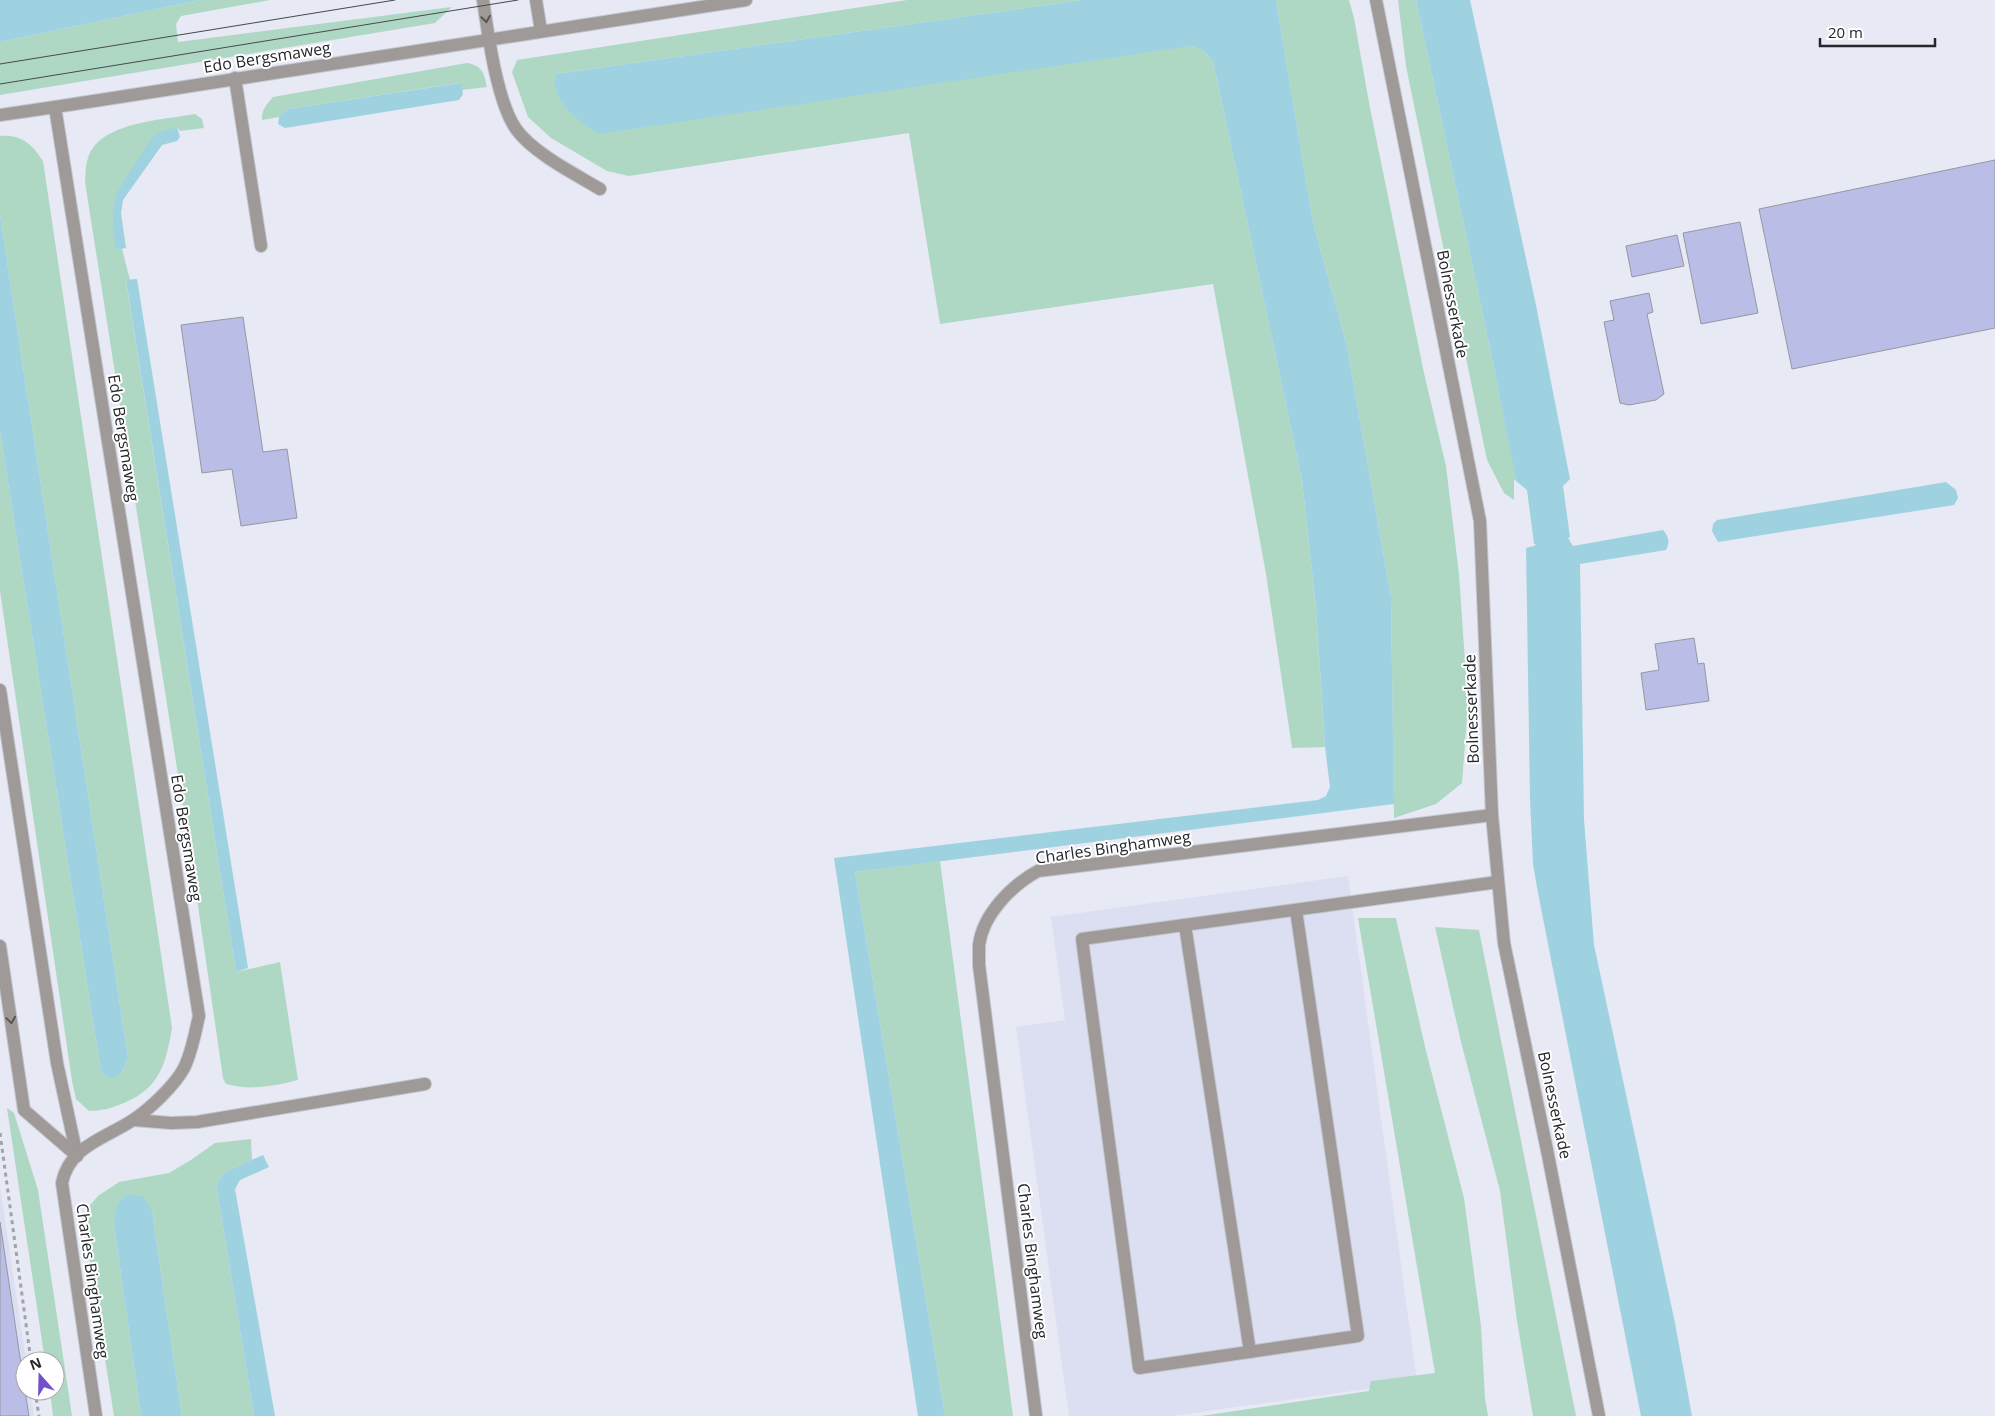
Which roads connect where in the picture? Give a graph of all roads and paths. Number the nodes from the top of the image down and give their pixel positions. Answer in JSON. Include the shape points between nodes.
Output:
{"nodes":[{"id":1,"x":483,"y":0,"type":"edge"},
{"id":2,"x":536,"y":0,"type":"edge"},
{"id":3,"x":746,"y":0,"type":"edge"},
{"id":4,"x":1376,"y":0,"type":"edge"},
{"id":5,"x":541,"y":31,"type":"junction"},
{"id":6,"x":489,"y":39,"type":"junction"},
{"id":7,"x":235,"y":78,"type":"junction"},
{"id":8,"x":55,"y":107,"type":"junction"},
{"id":9,"x":0,"y":115,"type":"edge"},
{"id":10,"x":600,"y":189,"type":"dead end"},
{"id":11,"x":261,"y":246,"type":"dead end"},
{"id":12,"x":0,"y":690,"type":"edge"},
{"id":13,"x":1492,"y":815,"type":"junction"},
{"id":14,"x":1498,"y":882,"type":"junction"},
{"id":15,"x":1296,"y":910,"type":"junction"},
{"id":16,"x":1185,"y":925,"type":"junction"},
{"id":17,"x":1,"y":950,"type":"edge"},
{"id":18,"x":425,"y":1084,"type":"dead end"},
{"id":19,"x":134,"y":1120,"type":"junction"},
{"id":20,"x":0,"y":1133,"type":"edge"},
{"id":21,"x":76,"y":1156,"type":"junction"},
{"id":22,"x":30,"y":1351,"type":"edge"},
{"id":23,"x":1250,"y":1352,"type":"junction"},
{"id":24,"x":37,"y":1401,"type":"edge"},
{"id":25,"x":39,"y":1416,"type":"edge"},
{"id":26,"x":96,"y":1416,"type":"edge"},
{"id":27,"x":1036,"y":1416,"type":"edge"},
{"id":28,"x":1599,"y":1416,"type":"edge"}],
"edges":[{"from":1,"to":6,"type":"street","one_way":true},
{"from":2,"to":5,"type":"street"},
{"from":3,"to":5,"type":"street","name":"Edo Bergsmaweg"},
{"from":4,"to":13,"type":"street","name":"Bolnesserkade","via":[[1480,521]]},
{"from":5,"to":6,"type":"street","name":"Edo Bergsmaweg"},
{"from":6,"to":7,"type":"street","name":"Edo Bergsmaweg"},
{"from":6,"to":10,"type":"street","via":[[501,93],[516,129],[558,164]]},
{"from":7,"to":8,"type":"street","name":"Edo Bergsmaweg"},
{"from":7,"to":11,"type":"street"},
{"from":8,"to":9,"type":"street"},
{"from":8,"to":19,"type":"street","name":"Edo Bergsmaweg","via":[[199,1016],[184,1068],[166,1091]]},
{"from":12,"to":21,"type":"street","via":[[56,1062]]},
{"from":13,"to":14,"type":"street","name":"Bolnesserkade"},
{"from":13,"to":27,"type":"street","name":"Charles Binghamweg","via":[[1038,871],[1022,880],[999,904],[980,943],[979,964]]},
{"from":14,"to":15,"type":"street"},
{"from":14,"to":28,"type":"street","name":"Bolnesserkade","via":[[1504,943]]},
{"from":15,"to":16,"type":"street"},
{"from":15,"to":23,"type":"street","via":[[1358,1336]]},
{"from":16,"to":23,"type":"street"},
{"from":16,"to":23,"type":"street","via":[[1082,939],[1139,1368]]},
{"from":17,"to":21,"type":"street","one_way":true,"via":[[24,1110]]},
{"from":18,"to":19,"type":"street","via":[[197,1122]]},
{"from":19,"to":21,"type":"street","name":"Edo Bergsmaweg","via":[[99,1138]]},
{"from":20,"to":22,"type":"path"},
{"from":21,"to":26,"type":"street","name":"Charles Binghamweg","via":[[64,1169],[62,1183]]},
{"from":24,"to":25,"type":"path"}]}
